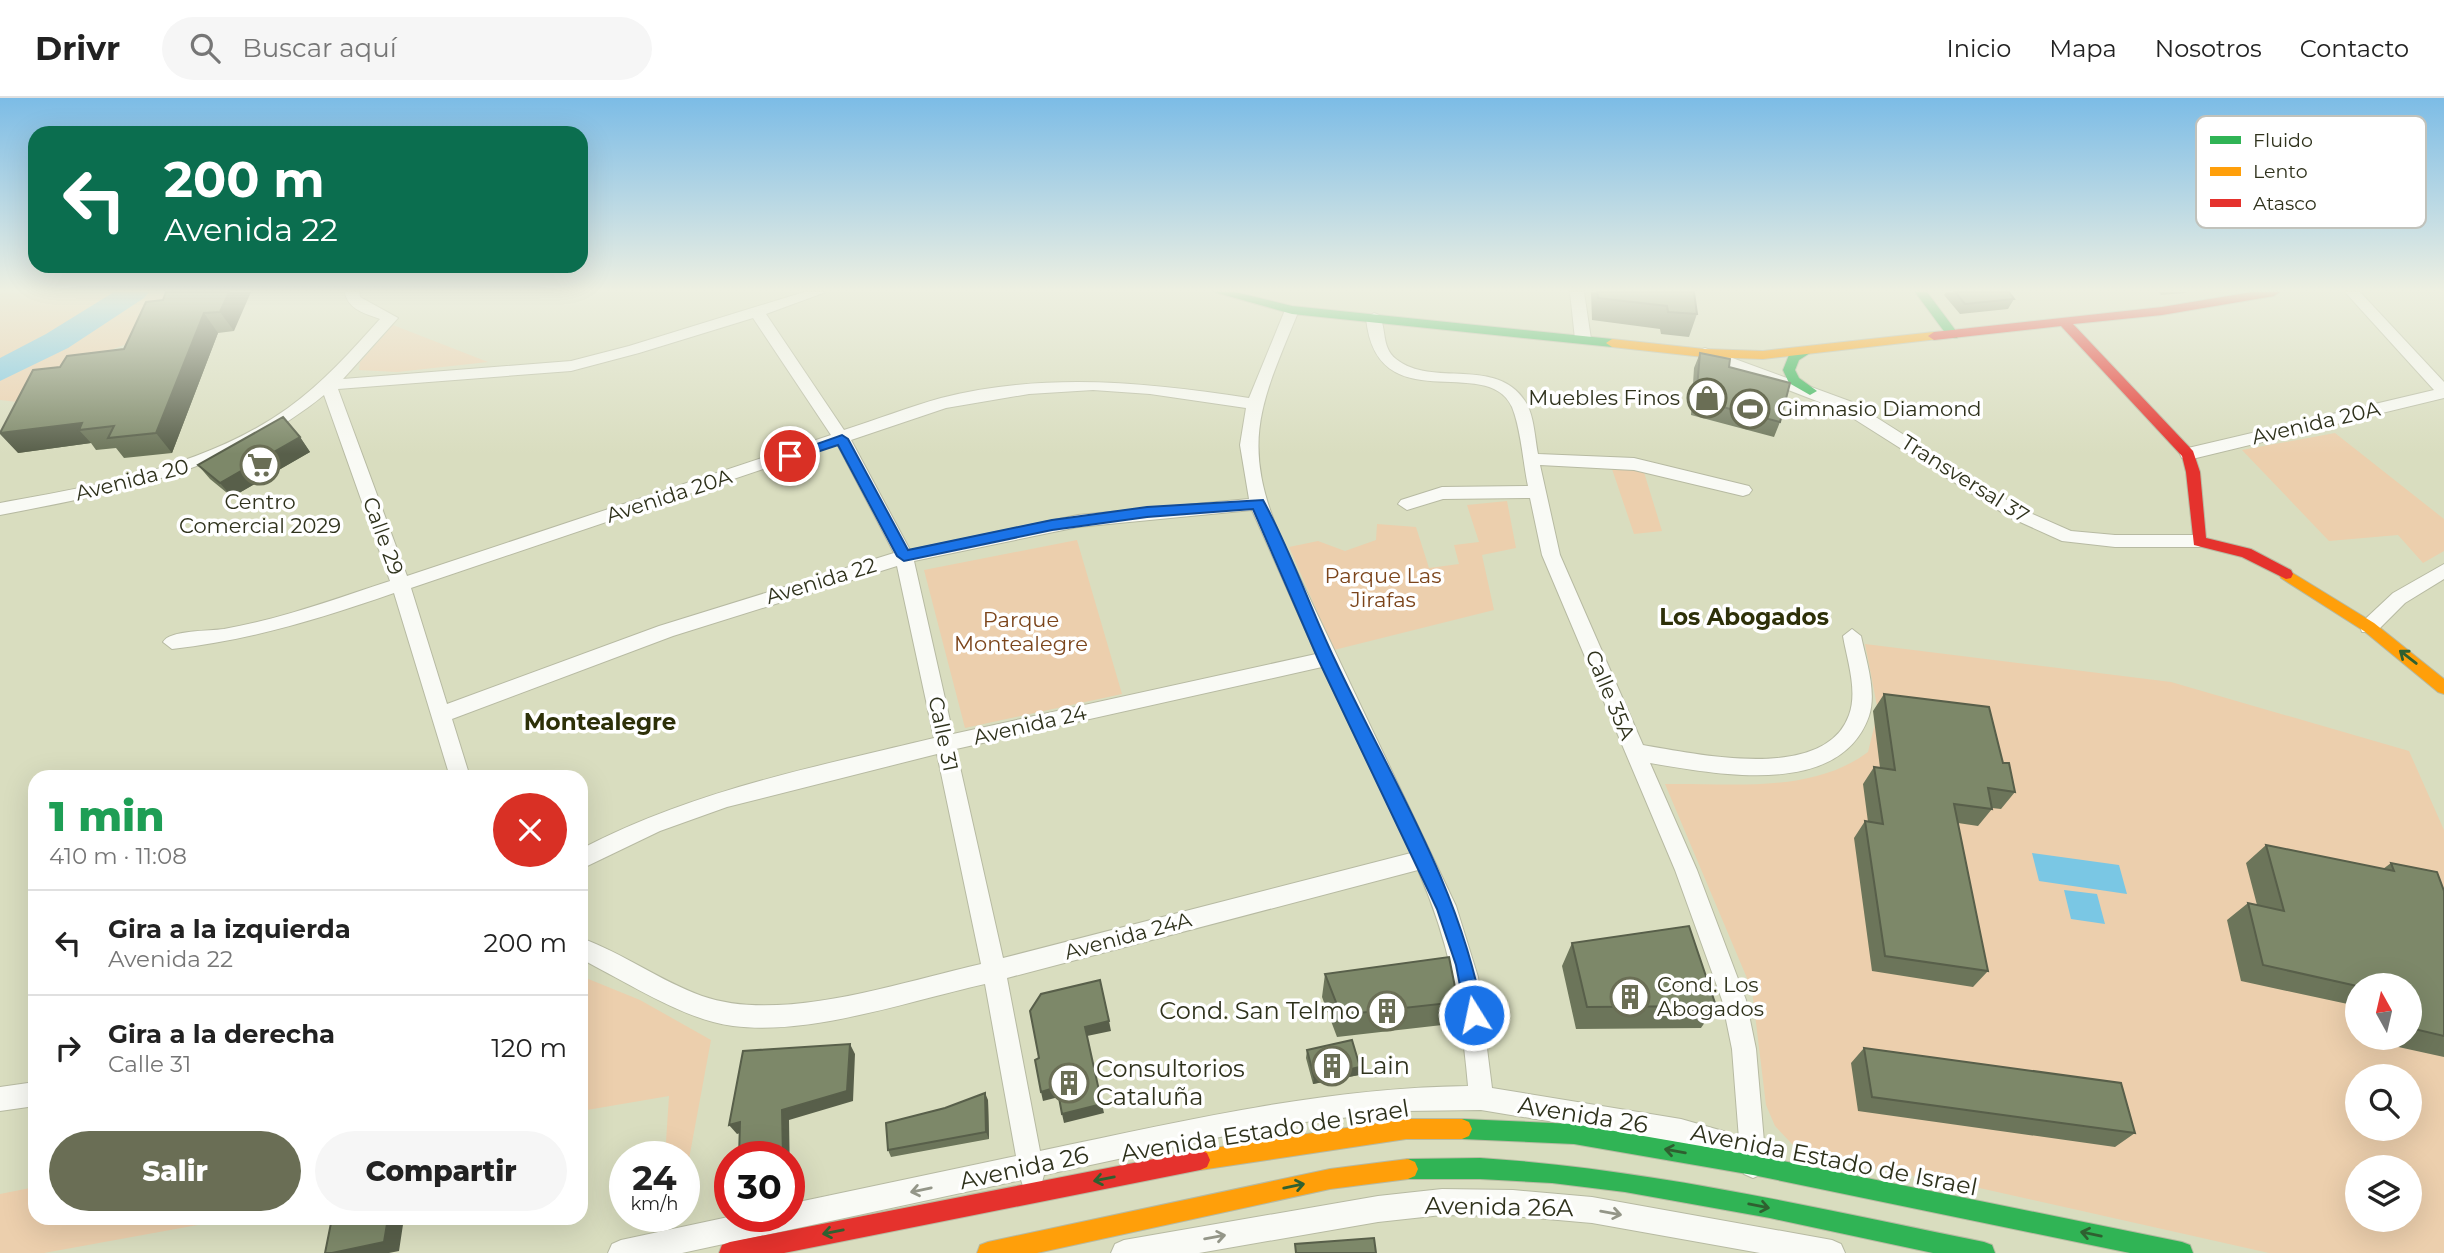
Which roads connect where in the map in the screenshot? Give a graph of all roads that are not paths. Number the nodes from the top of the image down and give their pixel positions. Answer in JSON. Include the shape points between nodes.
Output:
{"nodes":[{"id":1,"x":364,"y":346,"type":"edge"},
{"id":2,"x":640,"y":346,"type":"edge"},
{"id":3,"x":780,"y":346,"type":"edge"},
{"id":4,"x":1278,"y":346,"type":"edge"},
{"id":5,"x":1378,"y":346,"type":"edge"},
{"id":6,"x":1643,"y":346,"type":"edge"},
{"id":7,"x":1863,"y":346,"type":"edge"},
{"id":8,"x":2087,"y":346,"type":"edge"},
{"id":9,"x":2402,"y":346,"type":"edge"},
{"id":10,"x":1704,"y":353,"type":"junction"},
{"id":11,"x":1804,"y":353,"type":"junction"},
{"id":12,"x":328,"y":385,"type":"junction"},
{"id":13,"x":1810,"y":391,"type":"junction"},
{"id":14,"x":2444,"y":392,"type":"edge"},
{"id":15,"x":1255,"y":404,"type":"junction"},
{"id":16,"x":842,"y":439,"type":"junction"},
{"id":17,"x":2188,"y":454,"type":"junction"},
{"id":18,"x":1529,"y":459,"type":"junction"},
{"id":19,"x":1742,"y":490,"type":"dead end"},
{"id":20,"x":1536,"y":492,"type":"junction"},
{"id":21,"x":1258,"y":504,"type":"junction"},
{"id":22,"x":1406,"y":504,"type":"dead end"},
{"id":23,"x":0,"y":509,"type":"edge"},
{"id":24,"x":2199,"y":541,"type":"junction"},
{"id":25,"x":904,"y":556,"type":"junction"},
{"id":26,"x":2444,"y":571,"type":"edge"},
{"id":27,"x":401,"y":585,"type":"junction"},
{"id":28,"x":2370,"y":627,"type":"junction"},
{"id":29,"x":1852,"y":636,"type":"dead end"},
{"id":30,"x":172,"y":642,"type":"dead end"},
{"id":31,"x":1326,"y":659,"type":"junction"},
{"id":32,"x":2444,"y":688,"type":"edge"},
{"id":33,"x":440,"y":715,"type":"junction"},
{"id":34,"x":945,"y":744,"type":"junction"},
{"id":35,"x":1634,"y":752,"type":"junction"},
{"id":36,"x":458,"y":770,"type":"edge"},
{"id":37,"x":588,"y":856,"type":"edge"},
{"id":38,"x":1423,"y":859,"type":"junction"},
{"id":39,"x":588,"y":951,"type":"edge"},
{"id":40,"x":994,"y":971,"type":"junction"},
{"id":41,"x":28,"y":1095,"type":"edge"},
{"id":42,"x":1481,"y":1098,"type":"junction"},
{"id":43,"x":0,"y":1100,"type":"edge"},
{"id":44,"x":1753,"y":1165,"type":"junction"},
{"id":45,"x":1031,"y":1166,"type":"junction"},
{"id":46,"x":1034,"y":1193,"type":"junction"},
{"id":47,"x":1039,"y":1248,"type":"edge"},
{"id":48,"x":621,"y":1253,"type":"edge"},
{"id":49,"x":730,"y":1253,"type":"edge"},
{"id":50,"x":988,"y":1253,"type":"edge"},
{"id":51,"x":1124,"y":1253,"type":"edge"},
{"id":52,"x":1832,"y":1253,"type":"edge"},
{"id":53,"x":1984,"y":1253,"type":"edge"},
{"id":54,"x":2182,"y":1253,"type":"edge"}],
"edges":[{"from":1,"to":12,"type":"street"},
{"from":2,"to":12,"type":"street","via":[[539,371]]},
{"from":3,"to":16,"type":"street","name":"Calle 31"},
{"from":4,"to":15,"type":"street"},
{"from":5,"to":18,"type":"street","name":"Calle 35A","via":[[1398,367],[1490,382],[1508,391],[1523,416]]},
{"from":6,"to":10,"type":"main road"},
{"from":7,"to":11,"type":"main road"},
{"from":8,"to":17,"type":"main road"},
{"from":9,"to":14,"type":"street"},
{"from":10,"to":11,"type":"main road"},
{"from":10,"to":13,"type":"street","name":"Transversal 37"},
{"from":11,"to":13,"type":"main road","via":[[1793,358],[1788,370]]},
{"from":12,"to":23,"type":"street","name":"Avenida 20","via":[[271,425],[176,472]]},
{"from":12,"to":27,"type":"street","name":"Calle 29"},
{"from":13,"to":24,"type":"street","name":"Transversal 37","via":[[1903,439],[2015,513],[2068,537]]},
{"from":14,"to":17,"type":"street","name":"Avenida 20A"},
{"from":15,"to":16,"type":"street","name":"Avenida 20A","via":[[1114,386],[1041,388],[943,403]]},
{"from":15,"to":21,"type":"street","via":[[1248,442]]},
{"from":16,"to":25,"type":"street","name":"Calle 31"},
{"from":16,"to":27,"type":"street","name":"Avenida 20A"},
{"from":17,"to":24,"type":"main road"},
{"from":18,"to":19,"type":"street","via":[[1634,464]]},
{"from":18,"to":20,"type":"street","name":"Calle 35A"},
{"from":20,"to":22,"type":"street","via":[[1441,493]]},
{"from":20,"to":35,"type":"street","name":"Calle 35A","via":[[1551,555]]},
{"from":21,"to":25,"type":"street","name":"Avenida 22","via":[[1052,525]]},
{"from":21,"to":31,"type":"street"},
{"from":24,"to":28,"type":"main road","via":[[2246,554]]},
{"from":25,"to":33,"type":"street","name":"Avenida 22","via":[[646,635]]},
{"from":25,"to":34,"type":"street","name":"Calle 31"},
{"from":26,"to":28,"type":"street","via":[[2399,598]]},
{"from":27,"to":30,"type":"street","name":"Avenida 20A","via":[[291,621]]},
{"from":27,"to":33,"type":"street","name":"Calle 29"},
{"from":32,"to":28,"type":"main road","one_way":true},
{"from":29,"to":35,"type":"street","via":[[1862,690],[1859,717],[1840,744],[1823,756],[1765,766]]},
{"from":31,"to":34,"type":"street","name":"Avenida 24"},
{"from":31,"to":38,"type":"street"},
{"from":33,"to":36,"type":"street","name":"Calle 29"},
{"from":34,"to":37,"type":"street","name":"Avenida 24","via":[[724,798],[663,819]]},
{"from":34,"to":40,"type":"street","name":"Calle 31"},
{"from":35,"to":44,"type":"street","name":"Calle 35A","via":[[1686,870],[1734,1000],[1744,1049]]},
{"from":38,"to":40,"type":"street","name":"Avenida 24A"},
{"from":38,"to":42,"type":"street","via":[[1465,965]]},
{"from":39,"to":40,"type":"street","name":"Avenida 24A","via":[[697,1005],[733,1015],[773,1017],[833,1010]]},
{"from":40,"to":45,"type":"street","name":"Calle 31"},
{"from":41,"to":43,"type":"street"},
{"from":42,"to":44,"type":"street","name":"Avenida 26","via":[[1681,1131],[1723,1143]]},
{"from":42,"to":45,"type":"street","name":"Avenida 26","via":[[1404,1099],[1304,1110]]},
{"from":44,"to":46,"type":"main road","name":"Avenida Estado de Israel","one_way":true,"via":[[1574,1134],[1406,1129],[1208,1159]]},
{"from":54,"to":44,"type":"main road","name":"Avenida Estado de Israel","one_way":true},
{"from":45,"to":46,"type":"street","name":"Calle 31"},
{"from":45,"to":48,"type":"street","name":"Avenida 26","one_way":true},
{"from":46,"to":49,"type":"main road","name":"Avenida Estado de Israel","one_way":true},
{"from":47,"to":50,"type":"main road"},
{"from":47,"to":53,"type":"main road","one_way":true,"via":[[1330,1179],[1410,1169],[1498,1167],[1641,1184]]},
{"from":51,"to":52,"type":"street","name":"Avenida 26A","one_way":true,"via":[[1442,1202],[1592,1210]]}]}
